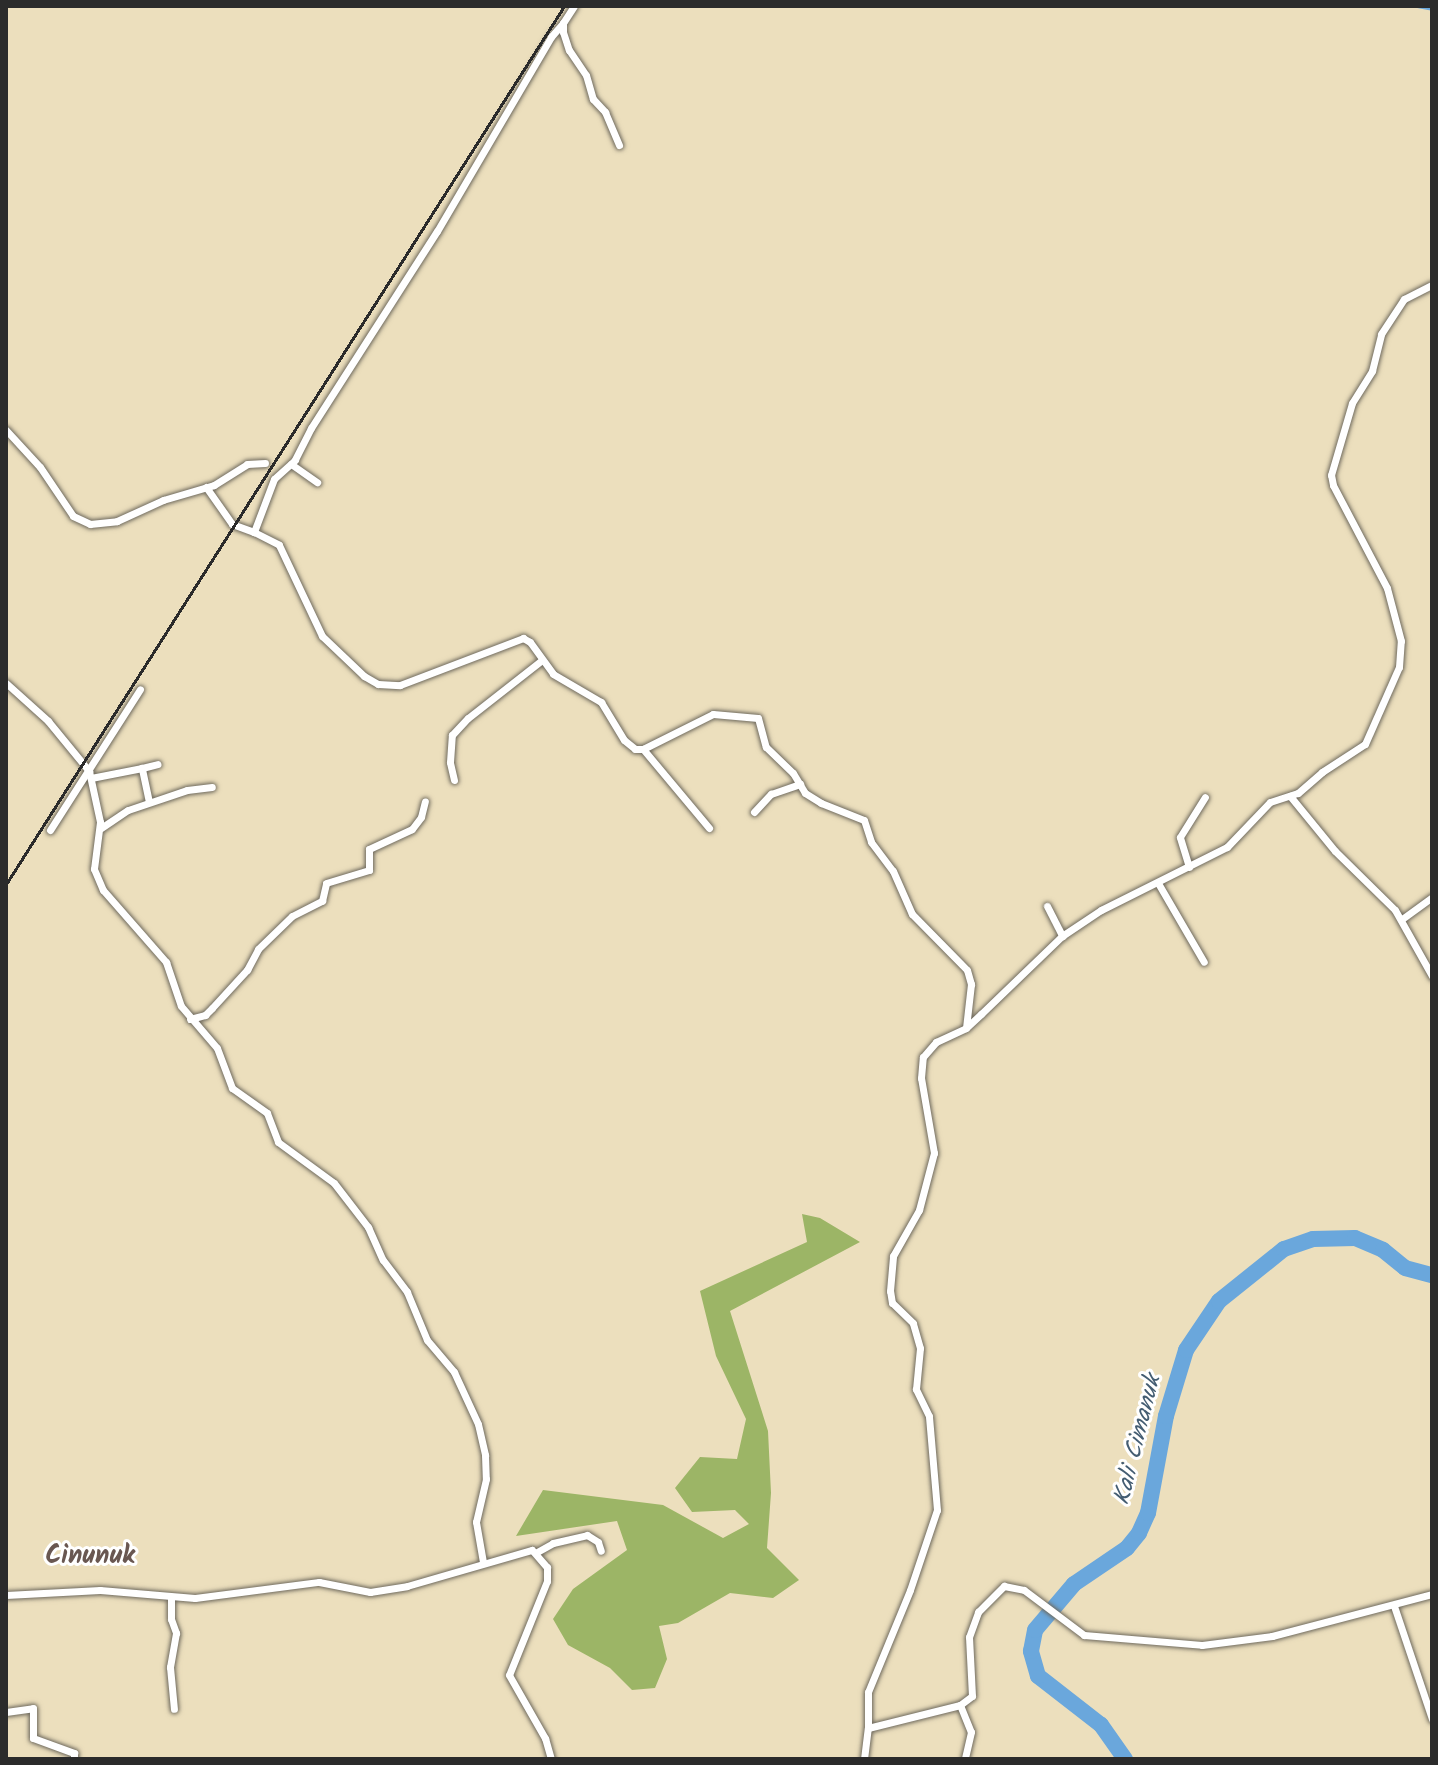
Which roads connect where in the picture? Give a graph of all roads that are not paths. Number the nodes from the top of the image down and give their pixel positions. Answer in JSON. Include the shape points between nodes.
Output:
{"nodes":[{"id":1,"x":574,"y":6,"type":"edge"},
{"id":2,"x":563,"y":23,"type":"junction"},
{"id":3,"x":619,"y":145,"type":"dead end"},
{"id":4,"x":1432,"y":285,"type":"edge"},
{"id":5,"x":6,"y":430,"type":"edge"},
{"id":6,"x":265,"y":463,"type":"dead end"},
{"id":7,"x":291,"y":464,"type":"junction"},
{"id":8,"x":317,"y":482,"type":"dead end"},
{"id":9,"x":206,"y":487,"type":"junction"},
{"id":10,"x":254,"y":532,"type":"junction"},
{"id":11,"x":542,"y":660,"type":"junction"},
{"id":12,"x":6,"y":683,"type":"edge"},
{"id":13,"x":140,"y":689,"type":"dead end"},
{"id":14,"x":643,"y":749,"type":"junction"},
{"id":15,"x":158,"y":764,"type":"dead end"},
{"id":16,"x":142,"y":768,"type":"junction"},
{"id":17,"x":90,"y":775,"type":"junction"},
{"id":18,"x":454,"y":780,"type":"dead end"},
{"id":19,"x":800,"y":784,"type":"junction"},
{"id":20,"x":212,"y":787,"type":"dead end"},
{"id":21,"x":1290,"y":796,"type":"junction"},
{"id":22,"x":1205,"y":797,"type":"dead end"},
{"id":23,"x":425,"y":801,"type":"dead end"},
{"id":24,"x":149,"y":802,"type":"junction"},
{"id":25,"x":754,"y":812,"type":"dead end"},
{"id":26,"x":101,"y":828,"type":"junction"},
{"id":27,"x":709,"y":828,"type":"dead end"},
{"id":28,"x":50,"y":830,"type":"dead end"},
{"id":29,"x":1189,"y":867,"type":"junction"},
{"id":30,"x":1158,"y":883,"type":"junction"},
{"id":31,"x":1432,"y":897,"type":"edge"},
{"id":32,"x":1047,"y":906,"type":"dead end"},
{"id":33,"x":1402,"y":919,"type":"junction"},
{"id":34,"x":1062,"y":936,"type":"junction"},
{"id":35,"x":1204,"y":962,"type":"dead end"},
{"id":36,"x":1432,"y":976,"type":"edge"},
{"id":37,"x":190,"y":1019,"type":"junction"},
{"id":38,"x":966,"y":1028,"type":"junction"},
{"id":39,"x":601,"y":1551,"type":"dead end"},
{"id":40,"x":537,"y":1552,"type":"junction"},
{"id":41,"x":483,"y":1562,"type":"junction"},
{"id":42,"x":6,"y":1595,"type":"edge"},
{"id":43,"x":1430,"y":1595,"type":"edge"},
{"id":44,"x":171,"y":1598,"type":"junction"},
{"id":45,"x":1397,"y":1605,"type":"junction"},
{"id":46,"x":960,"y":1705,"type":"junction"},
{"id":47,"x":174,"y":1709,"type":"dead end"},
{"id":48,"x":6,"y":1712,"type":"edge"},
{"id":49,"x":1432,"y":1719,"type":"edge"},
{"id":50,"x":868,"y":1728,"type":"junction"},
{"id":51,"x":74,"y":1759,"type":"edge"},
{"id":52,"x":551,"y":1759,"type":"edge"},
{"id":53,"x":864,"y":1759,"type":"edge"},
{"id":54,"x":965,"y":1759,"type":"edge"}],
"edges":[{"from":1,"to":2,"type":"street"},
{"from":2,"to":3,"type":"street","via":[[569,50]]},
{"from":2,"to":7,"type":"street"},
{"from":4,"to":21,"type":"street","via":[[1404,299],[1381,334],[1372,371],[1352,403],[1331,475],[1391,598],[1401,663],[1365,744]]},
{"from":5,"to":9,"type":"street","via":[[40,467],[73,516],[90,524],[117,521]]},
{"from":6,"to":9,"type":"street","via":[[247,464]]},
{"from":7,"to":8,"type":"street"},
{"from":7,"to":10,"type":"street","via":[[274,479]]},
{"from":9,"to":10,"type":"street","via":[[232,524]]},
{"from":10,"to":11,"type":"street","via":[[279,545],[322,636],[378,684],[400,685],[518,639],[527,640]]},
{"from":11,"to":14,"type":"street","via":[[559,679],[601,702],[624,740]]},
{"from":11,"to":18,"type":"street","via":[[452,735]]},
{"from":12,"to":17,"type":"street","via":[[48,721]]},
{"from":13,"to":17,"type":"street"},
{"from":14,"to":19,"type":"street","via":[[713,714],[755,716],[769,752]]},
{"from":14,"to":27,"type":"street"},
{"from":15,"to":16,"type":"street"},
{"from":16,"to":17,"type":"street"},
{"from":16,"to":24,"type":"street"},
{"from":17,"to":26,"type":"street"},
{"from":17,"to":28,"type":"street"},
{"from":19,"to":25,"type":"street","via":[[771,794]]},
{"from":19,"to":38,"type":"street","via":[[821,803],[864,820],[912,914],[969,974]]},
{"from":20,"to":24,"type":"street"},
{"from":21,"to":29,"type":"street","via":[[1270,802],[1238,838]]},
{"from":21,"to":33,"type":"street"},
{"from":22,"to":29,"type":"street","via":[[1180,837]]},
{"from":23,"to":37,"type":"street","via":[[412,829],[368,850],[369,870],[326,883],[322,901],[292,916],[258,949],[247,970],[212,1008]]},
{"from":24,"to":26,"type":"street"},
{"from":26,"to":37,"type":"street","via":[[94,856],[97,879],[166,962]]},
{"from":29,"to":30,"type":"street"},
{"from":30,"to":34,"type":"street"},
{"from":30,"to":35,"type":"street"},
{"from":31,"to":33,"type":"street"},
{"from":32,"to":34,"type":"street"},
{"from":33,"to":36,"type":"street"},
{"from":34,"to":38,"type":"street"},
{"from":37,"to":41,"type":"street","via":[[217,1048],[232,1088],[267,1113],[278,1142],[334,1183],[368,1227],[383,1260],[407,1292],[427,1340],[454,1372],[478,1424],[485,1455],[486,1479],[476,1522]]},
{"from":38,"to":50,"type":"street","via":[[936,1042],[923,1057],[921,1078],[934,1153],[919,1210],[891,1265],[892,1303],[913,1323],[920,1348],[916,1389],[929,1416],[937,1510],[868,1692]]},
{"from":39,"to":40,"type":"street","via":[[587,1535]]},
{"from":40,"to":41,"type":"street"},
{"from":40,"to":52,"type":"street","via":[[547,1567],[545,1588],[509,1675],[545,1738]]},
{"from":41,"to":44,"type":"street","via":[[381,1591],[316,1582]]},
{"from":42,"to":44,"type":"street","via":[[119,1590]]},
{"from":43,"to":45,"type":"street"},
{"from":44,"to":47,"type":"street","via":[[176,1633],[170,1672]]},
{"from":45,"to":46,"type":"street","via":[[1272,1636],[1202,1645],[1084,1635],[1010,1585],[985,1602],[973,1621],[967,1646],[974,1692]]},
{"from":45,"to":49,"type":"street"},
{"from":46,"to":50,"type":"street"},
{"from":46,"to":54,"type":"street","via":[[971,1732]]},
{"from":48,"to":51,"type":"street","via":[[33,1708],[33,1738],[73,1752]]},
{"from":50,"to":53,"type":"street"}]}
